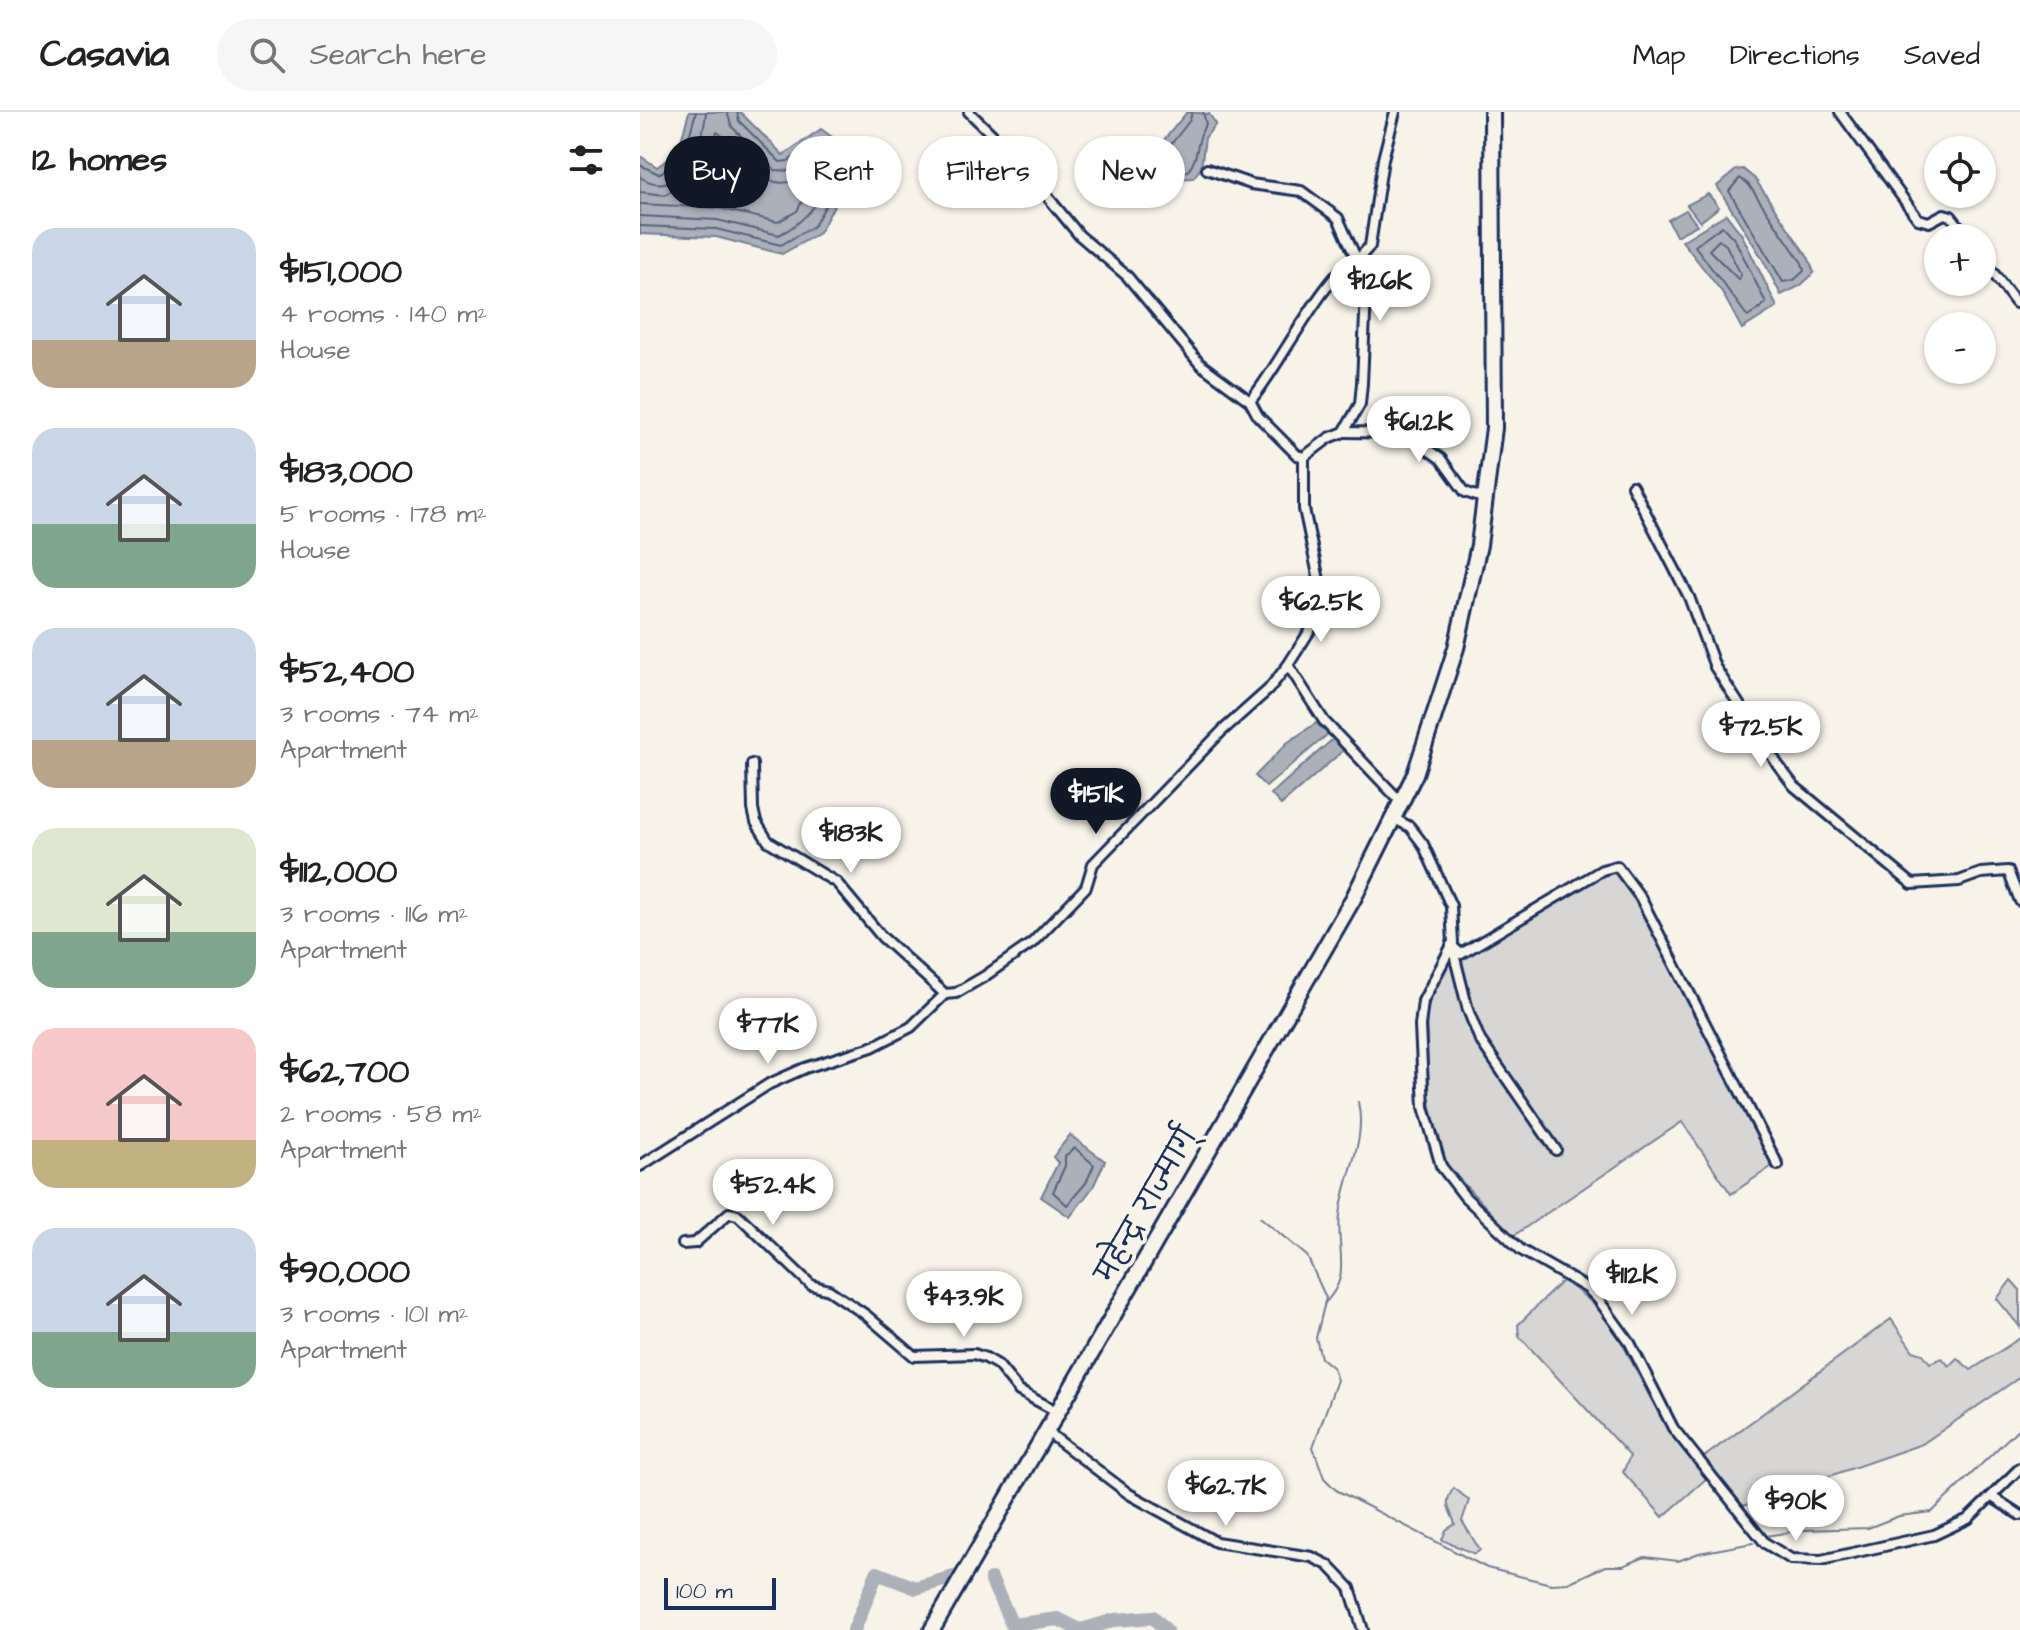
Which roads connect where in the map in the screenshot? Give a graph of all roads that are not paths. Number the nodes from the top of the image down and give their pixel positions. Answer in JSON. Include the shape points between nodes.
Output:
{"nodes":[{"id":1,"x":969,"y":112,"type":"edge"},
{"id":2,"x":1395,"y":112,"type":"edge"},
{"id":3,"x":1492,"y":112,"type":"edge"},
{"id":4,"x":1840,"y":112,"type":"edge"},
{"id":5,"x":1207,"y":169,"type":"dead end"},
{"id":6,"x":1957,"y":224,"type":"edge"},
{"id":7,"x":1357,"y":260,"type":"junction"},
{"id":8,"x":1996,"y":277,"type":"edge"},
{"id":9,"x":2016,"y":303,"type":"dead end"},
{"id":10,"x":1250,"y":401,"type":"junction"},
{"id":11,"x":1344,"y":432,"type":"junction"},
{"id":12,"x":1304,"y":457,"type":"junction"},
{"id":13,"x":1632,"y":486,"type":"dead end"},
{"id":14,"x":1485,"y":499,"type":"junction"},
{"id":15,"x":1288,"y":665,"type":"junction"},
{"id":16,"x":752,"y":764,"type":"dead end"},
{"id":17,"x":1401,"y":802,"type":"junction"},
{"id":18,"x":1393,"y":818,"type":"junction"},
{"id":19,"x":2020,"y":901,"type":"edge"},
{"id":20,"x":1451,"y":945,"type":"junction"},
{"id":21,"x":945,"y":994,"type":"junction"},
{"id":22,"x":1556,"y":1150,"type":"dead end"},
{"id":23,"x":1778,"y":1165,"type":"dead end"},
{"id":24,"x":640,"y":1166,"type":"edge"},
{"id":25,"x":683,"y":1244,"type":"dead end"},
{"id":26,"x":1058,"y":1412,"type":"junction"},
{"id":27,"x":1046,"y":1431,"type":"junction"},
{"id":28,"x":2020,"y":1468,"type":"edge"},
{"id":29,"x":1992,"y":1497,"type":"junction"},
{"id":30,"x":2020,"y":1515,"type":"edge"},
{"id":31,"x":932,"y":1630,"type":"edge"},
{"id":32,"x":1363,"y":1630,"type":"edge"}],
"edges":[{"from":1,"to":10,"type":"street","via":[[1015,157],[1079,235],[1127,276],[1200,364]]},
{"from":2,"to":7,"type":"street","via":[[1370,246]]},
{"from":3,"to":14,"type":"highway","name":"महेन्द्र राज्मार्ग्","via":[[1494,428]]},
{"from":4,"to":6,"type":"street","via":[[1918,219],[1929,222],[1944,214]]},
{"from":5,"to":7,"type":"street","via":[[1266,187],[1301,191],[1338,218]]},
{"from":7,"to":10,"type":"street","via":[[1350,261],[1319,298]]},
{"from":7,"to":11,"type":"street","via":[[1366,293],[1362,383],[1360,404]]},
{"from":8,"to":9,"type":"street"},
{"from":10,"to":12,"type":"street","via":[[1258,416]]},
{"from":11,"to":12,"type":"street"},
{"from":11,"to":14,"type":"street","via":[[1404,433],[1441,459],[1465,492]]},
{"from":12,"to":15,"type":"street","via":[[1304,509],[1323,599],[1316,621]]},
{"from":13,"to":19,"type":"street","via":[[1699,620],[1715,667],[1794,786],[1912,884],[2008,871]]},
{"from":14,"to":17,"type":"highway","name":"महेन्द्र राज्मार्ग्","via":[[1456,648]]},
{"from":15,"to":17,"type":"street","via":[[1324,721]]},
{"from":15,"to":21,"type":"street","via":[[1110,845],[1093,864],[1086,887],[1032,943],[985,976]]},
{"from":16,"to":21,"type":"street","via":[[753,809],[768,841],[837,883],[882,937]]},
{"from":17,"to":18,"type":"highway","name":"महेन्द्र राज्मार्ग्"},
{"from":18,"to":20,"type":"street","via":[[1410,827],[1423,844],[1451,906]]},
{"from":18,"to":26,"type":"highway","name":"महेन्द्र राज्मार्ग्","via":[[1353,899]]},
{"from":20,"to":22,"type":"street","via":[[1480,1040]]},
{"from":20,"to":23,"type":"street","via":[[1461,954],[1617,866],[1640,897]]},
{"from":20,"to":29,"type":"street","via":[[1423,1001],[1420,1026],[1424,1107],[1441,1166],[1521,1250],[1598,1299],[1630,1343],[1673,1428],[1765,1543],[1778,1554],[1799,1560],[1866,1551],[1949,1530]]},
{"from":21,"to":24,"type":"street","via":[[892,1039],[769,1084]]},
{"from":25,"to":26,"type":"street","via":[[695,1243],[729,1213],[738,1215],[811,1285],[829,1290],[866,1315],[914,1356],[986,1358],[1019,1391]]},
{"from":26,"to":27,"type":"highway","name":"महेन्द्र राज्मार्ग्"},
{"from":27,"to":31,"type":"highway","name":"महेन्द्र राज्मार्ग्"},
{"from":27,"to":32,"type":"street","via":[[1129,1494],[1216,1542],[1312,1557],[1328,1565],[1350,1588]]},
{"from":28,"to":29,"type":"street"},
{"from":29,"to":30,"type":"street"}]}
